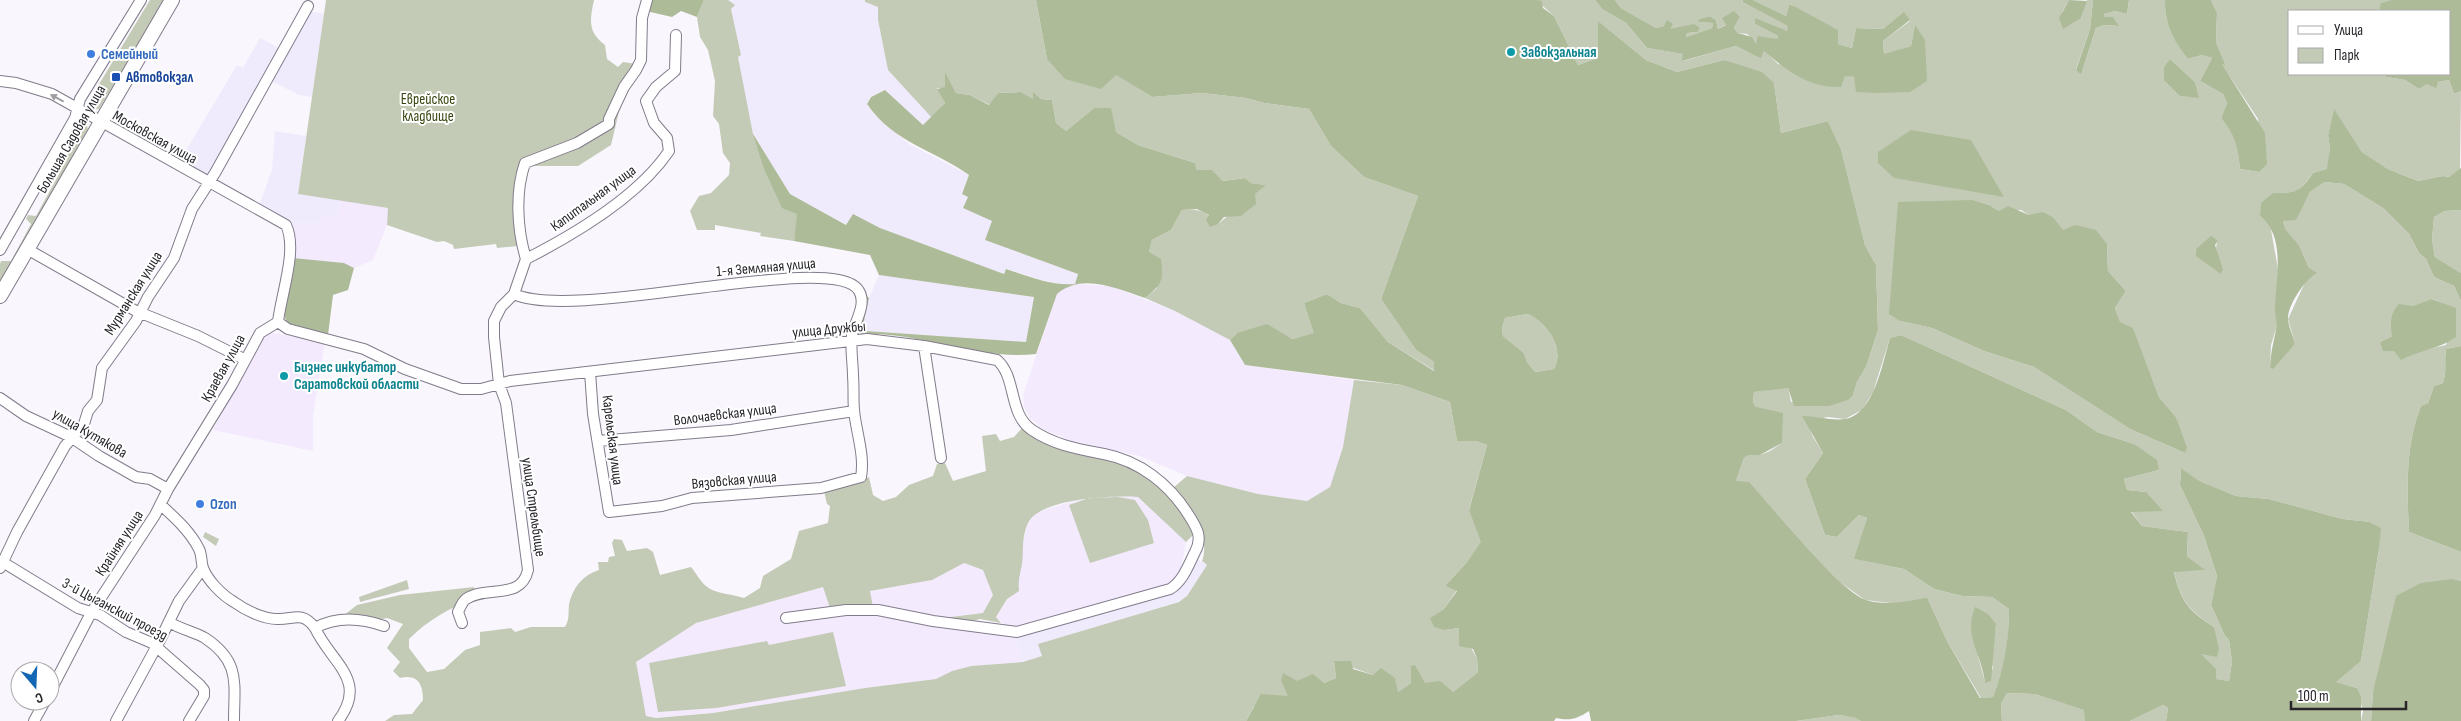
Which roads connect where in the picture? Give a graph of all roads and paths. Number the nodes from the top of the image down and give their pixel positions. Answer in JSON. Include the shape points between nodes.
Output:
{"nodes":[{"id":1,"x":141,"y":0,"type":"edge"},
{"id":2,"x":172,"y":0,"type":"edge"},
{"id":3,"x":647,"y":0,"type":"edge"},
{"id":4,"x":308,"y":6,"type":"dead end"},
{"id":5,"x":676,"y":35,"type":"dead end"},
{"id":6,"x":0,"y":81,"type":"edge"},
{"id":7,"x":77,"y":108,"type":"junction"},
{"id":8,"x":99,"y":123,"type":"junction"},
{"id":9,"x":209,"y":183,"type":"junction"},
{"id":10,"x":27,"y":249,"type":"junction"},
{"id":11,"x":0,"y":250,"type":"edge"},
{"id":12,"x":526,"y":259,"type":"junction"},
{"id":13,"x":514,"y":294,"type":"junction"},
{"id":14,"x":0,"y":296,"type":"edge"},
{"id":15,"x":141,"y":313,"type":"junction"},
{"id":16,"x":278,"y":322,"type":"junction"},
{"id":17,"x":852,"y":340,"type":"junction"},
{"id":18,"x":924,"y":346,"type":"junction"},
{"id":19,"x":244,"y":359,"type":"junction"},
{"id":20,"x":590,"y":372,"type":"junction"},
{"id":21,"x":499,"y":384,"type":"junction"},
{"id":22,"x":0,"y":398,"type":"edge"},
{"id":23,"x":854,"y":411,"type":"junction"},
{"id":24,"x":71,"y":436,"type":"junction"},
{"id":25,"x":598,"y":441,"type":"junction"},
{"id":26,"x":941,"y":458,"type":"dead end"},
{"id":27,"x":861,"y":478,"type":"joint"},
{"id":28,"x":168,"y":489,"type":"junction"},
{"id":29,"x":161,"y":505,"type":"junction"},
{"id":30,"x":609,"y":512,"type":"joint"},
{"id":31,"x":1,"y":564,"type":"edge"},
{"id":32,"x":203,"y":568,"type":"junction"},
{"id":33,"x":91,"y":613,"type":"junction"},
{"id":34,"x":786,"y":618,"type":"dead end"},
{"id":35,"x":169,"y":622,"type":"junction"},
{"id":36,"x":462,"y":623,"type":"dead end"},
{"id":37,"x":384,"y":626,"type":"dead end"},
{"id":38,"x":314,"y":628,"type":"junction"},
{"id":39,"x":157,"y":647,"type":"junction"},
{"id":40,"x":60,"y":673,"type":"edge"},
{"id":41,"x":116,"y":721,"type":"edge"},
{"id":42,"x":189,"y":721,"type":"edge"},
{"id":43,"x":234,"y":721,"type":"edge"},
{"id":44,"x":338,"y":721,"type":"edge"}],
"edges":[{"from":1,"to":7,"type":"street","via":[[84,91]]},
{"from":2,"to":8,"type":"main road","name":"Большая Садовая улица"},
{"from":3,"to":12,"type":"street","via":[[642,18],[641,60],[624,87],[609,119],[610,124],[577,143],[525,162],[518,202]]},
{"from":4,"to":9,"type":"street","name":"Мурманская улица"},
{"from":5,"to":12,"type":"street","name":"Капитальная улица","via":[[675,70],[656,87],[646,102],[654,123],[666,138],[669,151],[637,186],[610,207],[560,242]]},
{"from":7,"to":6,"type":"street","name":"Московская улица","one_way":true,"via":[[37,89]]},
{"from":7,"to":8,"type":"street","name":"Московская улица"},
{"from":7,"to":11,"type":"street","via":[[75,118]]},
{"from":8,"to":9,"type":"street","name":"Московская улица"},
{"from":8,"to":10,"type":"main road","name":"Большая Садовая улица"},
{"from":9,"to":15,"type":"street","name":"Мурманская улица","via":[[192,209],[174,258]]},
{"from":9,"to":16,"type":"street","name":"Московская улица","via":[[279,220],[289,232],[290,256]]},
{"from":10,"to":14,"type":"main road","name":"Большая Садовая улица"},
{"from":10,"to":15,"type":"street"},
{"from":12,"to":13,"type":"street"},
{"from":13,"to":17,"type":"street","name":"1-я Земляная улица","via":[[548,300],[616,299],[739,283],[824,277],[845,281],[860,292],[862,301]]},
{"from":13,"to":21,"type":"street","via":[[501,307],[494,321]]},
{"from":15,"to":19,"type":"street"},
{"from":15,"to":24,"type":"street","name":"Мурманская улица","via":[[102,368],[97,400],[88,411],[84,424]]},
{"from":16,"to":19,"type":"street","name":"Краевая улица","via":[[260,333]]},
{"from":16,"to":21,"type":"street","name":"улица Дружбы","via":[[288,329],[364,349],[443,384],[471,390]]},
{"from":17,"to":18,"type":"street","name":"улица Дружбы"},
{"from":17,"to":20,"type":"street","name":"улица Дружбы"},
{"from":17,"to":23,"type":"street","name":"1-я Земляная улица"},
{"from":18,"to":26,"type":"street"},
{"from":18,"to":34,"type":"street","name":"улица Дружбы","via":[[997,360],[1003,365],[1026,425],[1054,442],[1125,459],[1147,470],[1181,503],[1200,537],[1200,544],[1177,585],[1170,589],[1017,632],[960,626],[878,610],[846,610]]},
{"from":19,"to":28,"type":"street","name":"Краевая улица","via":[[232,385]]},
{"from":20,"to":21,"type":"street","name":"улица Дружбы"},
{"from":20,"to":25,"type":"street","name":"Карельская улица"},
{"from":21,"to":36,"type":"street","name":"улица Стрельбище","via":[[506,403],[528,570],[519,587],[464,600],[458,612]]},
{"from":22,"to":24,"type":"street","name":"улица Кутякова","via":[[26,416]]},
{"from":23,"to":25,"type":"street","name":"Волочаевская улица","via":[[731,430]]},
{"from":23,"to":27,"type":"street","name":"1-я Земляная улица"},
{"from":24,"to":28,"type":"street","name":"улица Кутякова","via":[[98,456],[136,477],[150,479]]},
{"from":24,"to":31,"type":"street","name":"Мурманская улица"},
{"from":25,"to":30,"type":"street","name":"Карельская улица"},
{"from":27,"to":30,"type":"street","name":"Вязовская улица","via":[[821,488],[692,498],[662,506]]},
{"from":28,"to":29,"type":"street","name":"Крайняя улица"},
{"from":29,"to":32,"type":"street","via":[[185,527],[200,550]]},
{"from":29,"to":33,"type":"street","name":"Крайняя улица"},
{"from":31,"to":33,"type":"street","name":"3-й Цыганский проезд"},
{"from":32,"to":35,"type":"street","via":[[179,601]]},
{"from":32,"to":38,"type":"street","via":[[220,591],[234,602],[277,620],[300,616]]},
{"from":33,"to":39,"type":"street","name":"3-й Цыганский проезд"},
{"from":33,"to":40,"type":"street","name":"Крайняя улица"},
{"from":35,"to":39,"type":"street"},
{"from":35,"to":43,"type":"street","via":[[204,637],[225,654],[235,674]]},
{"from":37,"to":38,"type":"street","via":[[348,619],[329,621]]},
{"from":38,"to":44,"type":"street","via":[[351,684],[351,697]]},
{"from":39,"to":41,"type":"street"},
{"from":39,"to":42,"type":"street","name":"3-й Цыганский проезд","via":[[200,685],[204,696]]}]}
